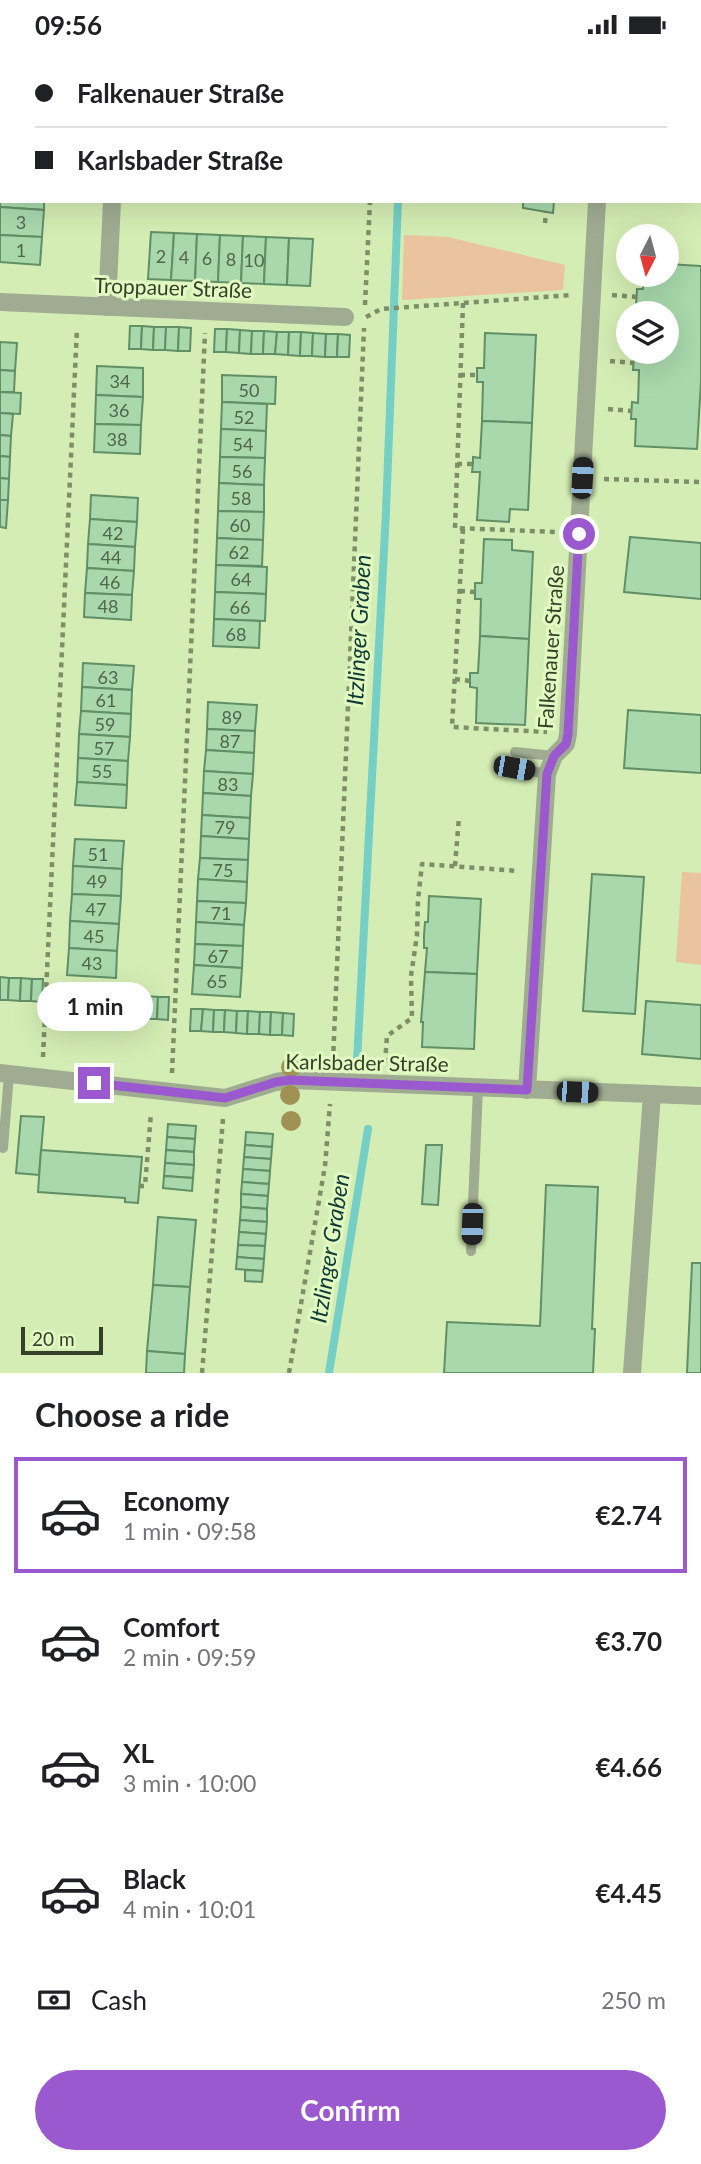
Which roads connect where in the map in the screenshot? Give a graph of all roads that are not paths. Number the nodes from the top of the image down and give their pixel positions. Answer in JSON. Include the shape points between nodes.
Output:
{"nodes":[{"id":1,"x":112,"y":203,"type":"edge"},
{"id":2,"x":597,"y":203,"type":"edge"},
{"id":3,"x":0,"y":302,"type":"edge"},
{"id":4,"x":107,"y":307,"type":"junction"},
{"id":5,"x":345,"y":317,"type":"dead end"},
{"id":6,"x":515,"y":752,"type":"dead end"},
{"id":7,"x":554,"y":756,"type":"junction"},
{"id":8,"x":514,"y":768,"type":"dead end"},
{"id":9,"x":547,"y":774,"type":"junction"},
{"id":10,"x":5,"y":1074,"type":"edge"},
{"id":11,"x":478,"y":1088,"type":"junction"},
{"id":12,"x":527,"y":1090,"type":"junction"},
{"id":13,"x":652,"y":1094,"type":"junction"},
{"id":14,"x":701,"y":1096,"type":"edge"},
{"id":15,"x":2,"y":1148,"type":"dead end"},
{"id":16,"x":471,"y":1251,"type":"dead end"},
{"id":17,"x":632,"y":1373,"type":"edge"}],
"edges":[{"from":1,"to":4,"type":"street"},
{"from":2,"to":7,"type":"street","name":"Falkenauer Straße","via":[[568,734],[566,744]]},
{"from":3,"to":4,"type":"street","name":"Troppauer Straße"},
{"from":4,"to":5,"type":"street","name":"Troppauer Straße"},
{"from":6,"to":7,"type":"lane"},
{"from":7,"to":9,"type":"street","name":"Falkenauer Straße"},
{"from":8,"to":9,"type":"lane"},
{"from":9,"to":12,"type":"street","name":"Falkenauer Straße"},
{"from":10,"to":11,"type":"street","name":"Karlsbader Straße","via":[[225,1098],[290,1080]]},
{"from":10,"to":15,"type":"lane"},
{"from":11,"to":12,"type":"street","name":"Karlsbader Straße"},
{"from":11,"to":16,"type":"lane"},
{"from":12,"to":13,"type":"street","name":"Karlsbader Straße"},
{"from":13,"to":14,"type":"street","name":"Karlsbader Straße"},
{"from":13,"to":17,"type":"street"}]}
